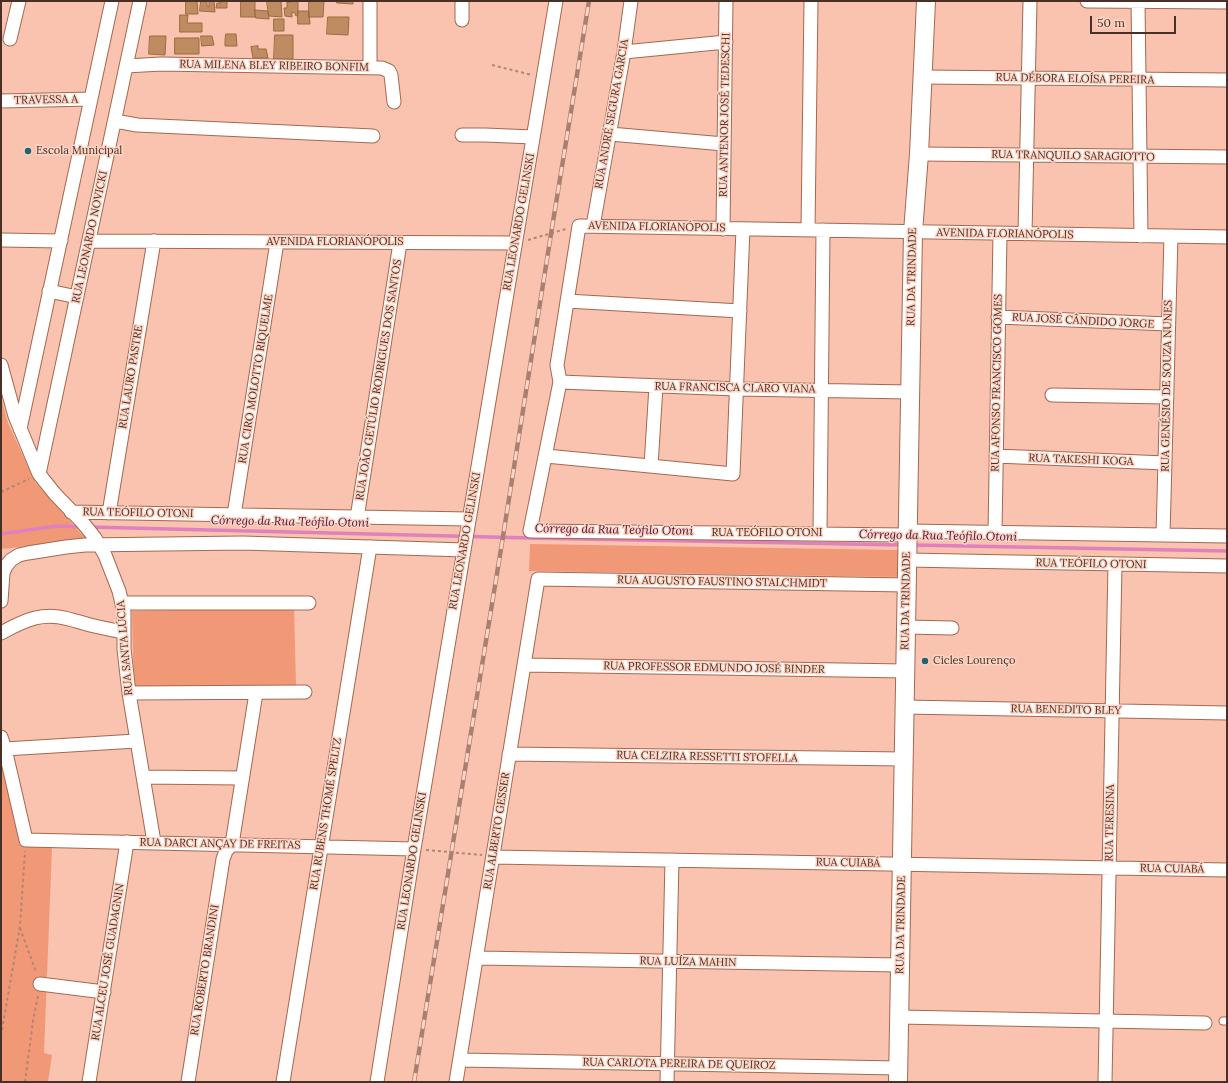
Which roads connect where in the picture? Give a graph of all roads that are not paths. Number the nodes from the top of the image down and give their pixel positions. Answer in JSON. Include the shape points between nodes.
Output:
{"nodes":[{"id":1,"x":19,"y":1,"type":"edge"},
{"id":2,"x":112,"y":1,"type":"edge"},
{"id":3,"x":140,"y":1,"type":"edge"},
{"id":4,"x":370,"y":1,"type":"edge"},
{"id":5,"x":462,"y":1,"type":"edge"},
{"id":6,"x":556,"y":1,"type":"edge"},
{"id":7,"x":631,"y":1,"type":"edge"},
{"id":8,"x":726,"y":1,"type":"edge"},
{"id":9,"x":811,"y":1,"type":"edge"},
{"id":10,"x":926,"y":1,"type":"edge"},
{"id":11,"x":1030,"y":1,"type":"edge"},
{"id":12,"x":1087,"y":1,"type":"edge"},
{"id":13,"x":1138,"y":1,"type":"edge"},
{"id":14,"x":1227,"y":2,"type":"edge"},
{"id":15,"x":462,"y":20,"type":"dead end"},
{"id":16,"x":10,"y":39,"type":"dead end"},
{"id":17,"x":726,"y":42,"type":"junction"},
{"id":18,"x":624,"y":52,"type":"junction"},
{"id":19,"x":126,"y":66,"type":"junction"},
{"id":20,"x":370,"y":67,"type":"junction"},
{"id":21,"x":923,"y":77,"type":"junction"},
{"id":22,"x":1028,"y":78,"type":"junction"},
{"id":23,"x":1139,"y":79,"type":"junction"},
{"id":24,"x":1227,"y":80,"type":"edge"},
{"id":25,"x":91,"y":99,"type":"junction"},
{"id":26,"x":1,"y":101,"type":"edge"},
{"id":27,"x":394,"y":102,"type":"dead end"},
{"id":28,"x":115,"y":121,"type":"junction"},
{"id":29,"x":610,"y":134,"type":"junction"},
{"id":30,"x":462,"y":135,"type":"dead end"},
{"id":31,"x":373,"y":136,"type":"dead end"},
{"id":32,"x":533,"y":137,"type":"junction"},
{"id":33,"x":724,"y":144,"type":"junction"},
{"id":34,"x":919,"y":154,"type":"junction"},
{"id":35,"x":1026,"y":155,"type":"junction"},
{"id":36,"x":1140,"y":156,"type":"junction"},
{"id":37,"x":1227,"y":157,"type":"edge"},
{"id":38,"x":593,"y":226,"type":"junction"},
{"id":39,"x":723,"y":228,"type":"junction"},
{"id":40,"x":743,"y":229,"type":"junction"},
{"id":41,"x":808,"y":230,"type":"junction"},
{"id":42,"x":823,"y":230,"type":"junction"},
{"id":43,"x":913,"y":232,"type":"junction"},
{"id":44,"x":1000,"y":233,"type":"junction"},
{"id":45,"x":1025,"y":234,"type":"junction"},
{"id":46,"x":1141,"y":236,"type":"junction"},
{"id":47,"x":1171,"y":236,"type":"junction"},
{"id":48,"x":1227,"y":237,"type":"edge"},
{"id":49,"x":1,"y":240,"type":"edge"},
{"id":50,"x":61,"y":241,"type":"junction"},
{"id":51,"x":89,"y":241,"type":"junction"},
{"id":52,"x":154,"y":241,"type":"junction"},
{"id":53,"x":277,"y":242,"type":"junction"},
{"id":54,"x":400,"y":243,"type":"junction"},
{"id":55,"x":515,"y":243,"type":"junction"},
{"id":56,"x":50,"y":291,"type":"junction"},
{"id":57,"x":77,"y":297,"type":"junction"},
{"id":58,"x":567,"y":300,"type":"junction"},
{"id":59,"x":740,"y":311,"type":"junction"},
{"id":60,"x":998,"y":317,"type":"junction"},
{"id":61,"x":1168,"y":324,"type":"junction"},
{"id":62,"x":1,"y":365,"type":"edge"},
{"id":63,"x":560,"y":382,"type":"junction"},
{"id":64,"x":656,"y":386,"type":"junction"},
{"id":65,"x":737,"y":389,"type":"junction"},
{"id":66,"x":821,"y":390,"type":"junction"},
{"id":67,"x":910,"y":392,"type":"junction"},
{"id":68,"x":1052,"y":395,"type":"dead end"},
{"id":69,"x":1166,"y":396,"type":"junction"},
{"id":70,"x":20,"y":429,"type":"junction"},
{"id":71,"x":546,"y":456,"type":"junction"},
{"id":72,"x":996,"y":456,"type":"junction"},
{"id":73,"x":1165,"y":463,"type":"junction"},
{"id":74,"x":651,"y":466,"type":"junction"},
{"id":75,"x":39,"y":474,"type":"junction"},
{"id":76,"x":71,"y":512,"type":"junction"},
{"id":77,"x":109,"y":513,"type":"junction"},
{"id":78,"x":234,"y":515,"type":"junction"},
{"id":79,"x":357,"y":518,"type":"junction"},
{"id":80,"x":468,"y":522,"type":"junction"},
{"id":81,"x":995,"y":532,"type":"junction"},
{"id":82,"x":908,"y":533,"type":"junction"},
{"id":83,"x":820,"y":534,"type":"junction"},
{"id":84,"x":1163,"y":535,"type":"junction"},
{"id":85,"x":1227,"y":536,"type":"edge"},
{"id":86,"x":99,"y":545,"type":"junction"},
{"id":87,"x":465,"y":546,"type":"junction"},
{"id":88,"x":370,"y":547,"type":"junction"},
{"id":89,"x":907,"y":560,"type":"junction"},
{"id":90,"x":1114,"y":564,"type":"junction"},
{"id":91,"x":1227,"y":566,"type":"edge"},
{"id":92,"x":538,"y":579,"type":"joint"},
{"id":93,"x":906,"y":585,"type":"junction"},
{"id":94,"x":1,"y":601,"type":"edge"},
{"id":95,"x":123,"y":603,"type":"junction"},
{"id":96,"x":309,"y":603,"type":"dead end"},
{"id":97,"x":906,"y":627,"type":"junction"},
{"id":98,"x":952,"y":628,"type":"dead end"},
{"id":99,"x":124,"y":632,"type":"junction"},
{"id":100,"x":1,"y":633,"type":"edge"},
{"id":101,"x":524,"y":665,"type":"junction"},
{"id":102,"x":905,"y":671,"type":"junction"},
{"id":103,"x":305,"y":692,"type":"dead end"},
{"id":104,"x":129,"y":693,"type":"junction"},
{"id":105,"x":256,"y":693,"type":"junction"},
{"id":106,"x":904,"y":707,"type":"junction"},
{"id":107,"x":1112,"y":711,"type":"junction"},
{"id":108,"x":1227,"y":713,"type":"edge"},
{"id":109,"x":1,"y":737,"type":"edge"},
{"id":110,"x":136,"y":741,"type":"junction"},
{"id":111,"x":5,"y":749,"type":"junction"},
{"id":112,"x":509,"y":754,"type":"junction"},
{"id":113,"x":904,"y":759,"type":"junction"},
{"id":114,"x":143,"y":777,"type":"junction"},
{"id":115,"x":242,"y":778,"type":"junction"},
{"id":116,"x":127,"y":842,"type":"junction"},
{"id":117,"x":154,"y":842,"type":"junction"},
{"id":118,"x":208,"y":844,"type":"junction"},
{"id":119,"x":232,"y":844,"type":"junction"},
{"id":120,"x":321,"y":846,"type":"junction"},
{"id":121,"x":414,"y":849,"type":"junction"},
{"id":122,"x":493,"y":856,"type":"junction"},
{"id":123,"x":223,"y":859,"type":"junction"},
{"id":124,"x":672,"y":860,"type":"junction"},
{"id":125,"x":902,"y":864,"type":"junction"},
{"id":126,"x":1109,"y":868,"type":"junction"},
{"id":127,"x":1227,"y":870,"type":"edge"},
{"id":128,"x":476,"y":958,"type":"junction"},
{"id":129,"x":670,"y":961,"type":"junction"},
{"id":130,"x":900,"y":965,"type":"junction"},
{"id":131,"x":40,"y":984,"type":"road end"},
{"id":132,"x":104,"y":992,"type":"junction"},
{"id":133,"x":899,"y":1017,"type":"junction"},
{"id":134,"x":1106,"y":1021,"type":"junction"},
{"id":135,"x":1205,"y":1023,"type":"dead end"},
{"id":136,"x":460,"y":1060,"type":"junction"},
{"id":137,"x":668,"y":1064,"type":"junction"},
{"id":138,"x":898,"y":1075,"type":"edge"},
{"id":139,"x":89,"y":1082,"type":"edge"},
{"id":140,"x":188,"y":1082,"type":"edge"},
{"id":141,"x":283,"y":1082,"type":"edge"},
{"id":142,"x":377,"y":1082,"type":"edge"},
{"id":143,"x":456,"y":1082,"type":"edge"},
{"id":144,"x":667,"y":1082,"type":"edge"},
{"id":145,"x":1105,"y":1082,"type":"edge"}],
"edges":[{"from":1,"to":16,"type":"street"},
{"from":2,"to":25,"type":"street"},
{"from":3,"to":19,"type":"street","name":"RUA LEONARDO NOVICKI"},
{"from":4,"to":20,"type":"street"},
{"from":5,"to":15,"type":"street"},
{"from":6,"to":32,"type":"street","name":"RUA LEONARDO GELINSKI"},
{"from":7,"to":18,"type":"street","name":"RUA ANDRÉ SEGURA GARCIA"},
{"from":8,"to":17,"type":"street","name":"RUA ANTENOR JOSÉ TEDESCHI"},
{"from":9,"to":41,"type":"street"},
{"from":10,"to":21,"type":"main road","name":"RUA DA TRINDADE"},
{"from":11,"to":22,"type":"street"},
{"from":12,"to":13,"type":"street"},
{"from":13,"to":14,"type":"street"},
{"from":13,"to":23,"type":"street"},
{"from":17,"to":18,"type":"street"},
{"from":17,"to":33,"type":"street","name":"RUA ANTENOR JOSÉ TEDESCHI"},
{"from":18,"to":29,"type":"street","name":"RUA ANDRÉ SEGURA GARCIA"},
{"from":19,"to":20,"type":"street","name":"RUA MILENA BLEY RIBEIRO BONFIM","via":[[161,64]]},
{"from":19,"to":28,"type":"street","name":"RUA LEONARDO NOVICKI"},
{"from":20,"to":27,"type":"street","name":"RUA MILENA BLEY RIBEIRO BONFIM","via":[[389,71]]},
{"from":21,"to":22,"type":"street","name":"RUA DÉBORA ELOÍSA PEREIRA"},
{"from":21,"to":34,"type":"main road","name":"RUA DA TRINDADE"},
{"from":22,"to":23,"type":"street","name":"RUA DÉBORA ELOÍSA PEREIRA"},
{"from":22,"to":35,"type":"street"},
{"from":23,"to":24,"type":"street","name":"RUA DÉBORA ELOÍSA PEREIRA"},
{"from":23,"to":36,"type":"street"},
{"from":25,"to":26,"type":"street","name":"TRAVESSA A"},
{"from":25,"to":50,"type":"street"},
{"from":28,"to":31,"type":"street","via":[[137,125]]},
{"from":28,"to":51,"type":"street","name":"RUA LEONARDO NOVICKI"},
{"from":29,"to":33,"type":"street"},
{"from":29,"to":38,"type":"street","name":"RUA ANDRÉ SEGURA GARCIA"},
{"from":30,"to":32,"type":"street"},
{"from":32,"to":55,"type":"street","name":"RUA LEONARDO GELINSKI"},
{"from":33,"to":39,"type":"street","name":"RUA ANTENOR JOSÉ TEDESCHI"},
{"from":34,"to":35,"type":"street","name":"RUA TRANQUILO SARAGIOTTO"},
{"from":34,"to":43,"type":"main road","name":"RUA DA TRINDADE"},
{"from":35,"to":36,"type":"street","name":"RUA TRANQUILO SARAGIOTTO"},
{"from":35,"to":45,"type":"street"},
{"from":36,"to":37,"type":"street","name":"RUA TRANQUILO SARAGIOTTO"},
{"from":36,"to":46,"type":"street"},
{"from":38,"to":39,"type":"street","name":"AVENIDA FLORIANÓPOLIS"},
{"from":38,"to":58,"type":"street","name":"AVENIDA FLORIANÓPOLIS","via":[[579,226]]},
{"from":39,"to":40,"type":"street","name":"AVENIDA FLORIANÓPOLIS"},
{"from":40,"to":41,"type":"street","name":"AVENIDA FLORIANÓPOLIS"},
{"from":40,"to":59,"type":"street"},
{"from":41,"to":42,"type":"street","name":"AVENIDA FLORIANÓPOLIS"},
{"from":42,"to":43,"type":"street","name":"AVENIDA FLORIANÓPOLIS"},
{"from":42,"to":66,"type":"street"},
{"from":43,"to":44,"type":"street","name":"AVENIDA FLORIANÓPOLIS"},
{"from":43,"to":67,"type":"main road","name":"RUA DA TRINDADE"},
{"from":44,"to":45,"type":"street","name":"AVENIDA FLORIANÓPOLIS"},
{"from":44,"to":60,"type":"street","name":"RUA AFONSO FRANCISCO GOMES"},
{"from":45,"to":46,"type":"street","name":"AVENIDA FLORIANÓPOLIS"},
{"from":46,"to":47,"type":"street","name":"AVENIDA FLORIANÓPOLIS"},
{"from":47,"to":48,"type":"street","name":"AVENIDA FLORIANÓPOLIS"},
{"from":47,"to":61,"type":"street","name":"RUA GENÉSIO DE SOUZA NUNES"},
{"from":49,"to":50,"type":"street"},
{"from":50,"to":56,"type":"street"},
{"from":51,"to":52,"type":"street","name":"AVENIDA FLORIANÓPOLIS"},
{"from":51,"to":57,"type":"street","name":"RUA LEONARDO NOVICKI"},
{"from":52,"to":53,"type":"street","name":"AVENIDA FLORIANÓPOLIS"},
{"from":52,"to":77,"type":"street","name":"RUA LAURO PASTRE"},
{"from":53,"to":54,"type":"street","name":"AVENIDA FLORIANÓPOLIS"},
{"from":53,"to":78,"type":"street","name":"RUA CIRO MOLOTTO RIQUELME"},
{"from":54,"to":55,"type":"street","name":"AVENIDA FLORIANÓPOLIS"},
{"from":54,"to":79,"type":"street","name":"RUA JOÃO GETÚLIO RODRIGUES DOS SANTOS"},
{"from":55,"to":80,"type":"street","name":"RUA LEONARDO GELINSKI"},
{"from":56,"to":57,"type":"street"},
{"from":56,"to":70,"type":"street"},
{"from":57,"to":75,"type":"street","name":"RUA LEONARDO NOVICKI"},
{"from":58,"to":59,"type":"street"},
{"from":58,"to":63,"type":"street","via":[[557,365]]},
{"from":59,"to":65,"type":"street"},
{"from":60,"to":61,"type":"street","name":"RUA JOSÉ CÂNDIDO JORGE"},
{"from":60,"to":72,"type":"street","name":"RUA AFONSO FRANCISCO GOMES"},
{"from":61,"to":69,"type":"street","name":"RUA GENÉSIO DE SOUZA NUNES"},
{"from":62,"to":70,"type":"street","name":"RUA SANTA LÚCIA"},
{"from":63,"to":64,"type":"street","name":"RUA FRANCISCA CLARO VIANA"},
{"from":63,"to":71,"type":"street"},
{"from":64,"to":65,"type":"street","name":"RUA FRANCISCA CLARO VIANA"},
{"from":64,"to":74,"type":"street"},
{"from":65,"to":66,"type":"street","name":"RUA FRANCISCA CLARO VIANA"},
{"from":65,"to":74,"type":"street","via":[[734,474]]},
{"from":66,"to":67,"type":"street","name":"RUA FRANCISCA CLARO VIANA"},
{"from":66,"to":83,"type":"street"},
{"from":67,"to":82,"type":"main road","name":"RUA DA TRINDADE"},
{"from":68,"to":69,"type":"street"},
{"from":69,"to":73,"type":"street","name":"RUA GENÉSIO DE SOUZA NUNES"},
{"from":70,"to":75,"type":"street","name":"RUA SANTA LÚCIA"},
{"from":71,"to":74,"type":"street"},
{"from":71,"to":83,"type":"street","name":"RUA TEÓFILO OTONI","via":[[530,531]]},
{"from":72,"to":73,"type":"street","name":"RUA TAKESHI KOGA"},
{"from":72,"to":81,"type":"street","name":"RUA AFONSO FRANCISCO GOMES"},
{"from":73,"to":84,"type":"street","name":"RUA GENÉSIO DE SOUZA NUNES"},
{"from":75,"to":76,"type":"street","name":"RUA SANTA LÚCIA"},
{"from":76,"to":77,"type":"street","name":"RUA TEÓFILO OTONI"},
{"from":76,"to":86,"type":"street","name":"RUA SANTA LÚCIA"},
{"from":77,"to":78,"type":"street","name":"RUA TEÓFILO OTONI"},
{"from":78,"to":79,"type":"street","name":"RUA TEÓFILO OTONI"},
{"from":79,"to":80,"type":"street","name":"RUA TEÓFILO OTONI"},
{"from":80,"to":87,"type":"street","name":"RUA LEONARDO GELINSKI"},
{"from":81,"to":82,"type":"street","name":"RUA TEÓFILO OTONI"},
{"from":81,"to":84,"type":"street","name":"RUA TEÓFILO OTONI"},
{"from":82,"to":83,"type":"street","name":"RUA TEÓFILO OTONI"},
{"from":82,"to":89,"type":"main road","name":"RUA DA TRINDADE"},
{"from":84,"to":85,"type":"street","name":"RUA TEÓFILO OTONI"},
{"from":86,"to":88,"type":"street","via":[[210,543]]},
{"from":86,"to":94,"type":"street","via":[[66,547],[19,555],[10,560],[3,573]]},
{"from":86,"to":95,"type":"street","name":"RUA SANTA LÚCIA","via":[[111,568]]},
{"from":87,"to":88,"type":"street"},
{"from":87,"to":121,"type":"street","name":"RUA LEONARDO GELINSKI"},
{"from":88,"to":120,"type":"street","name":"RUA RUBENS THOMÉ SPELTZ"},
{"from":89,"to":90,"type":"street","name":"RUA TEÓFILO OTONI"},
{"from":89,"to":93,"type":"main road","name":"RUA DA TRINDADE"},
{"from":90,"to":91,"type":"street","name":"RUA TEÓFILO OTONI"},
{"from":90,"to":107,"type":"street","name":"RUA TERESINA"},
{"from":92,"to":93,"type":"street","name":"RUA AUGUSTO FAUSTINO STALCHMIDT"},
{"from":92,"to":101,"type":"street","name":"RUA ALBERTO GESSER"},
{"from":93,"to":97,"type":"main road","name":"RUA DA TRINDADE"},
{"from":95,"to":96,"type":"street"},
{"from":95,"to":99,"type":"street","name":"RUA SANTA LÚCIA"},
{"from":97,"to":98,"type":"street"},
{"from":97,"to":102,"type":"main road","name":"RUA DA TRINDADE"},
{"from":99,"to":100,"type":"street","via":[[64,617],[49,616],[24,621]]},
{"from":99,"to":104,"type":"street","name":"RUA SANTA LÚCIA"},
{"from":101,"to":102,"type":"street","name":"RUA PROFESSOR EDMUNDO JOSÉ BINDER"},
{"from":101,"to":112,"type":"street","name":"RUA ALBERTO GESSER"},
{"from":102,"to":106,"type":"main road","name":"RUA DA TRINDADE"},
{"from":103,"to":105,"type":"street"},
{"from":104,"to":105,"type":"street"},
{"from":104,"to":110,"type":"street","name":"RUA SANTA LÚCIA"},
{"from":105,"to":115,"type":"street","name":"RUA ROBERTO BRANDINI"},
{"from":106,"to":107,"type":"street","name":"RUA BENEDITO BLEY"},
{"from":106,"to":113,"type":"main road","name":"RUA DA TRINDADE"},
{"from":107,"to":108,"type":"street","name":"RUA BENEDITO BLEY"},
{"from":107,"to":126,"type":"street","name":"RUA TERESINA"},
{"from":109,"to":111,"type":"street"},
{"from":110,"to":111,"type":"street"},
{"from":110,"to":114,"type":"street","name":"RUA SANTA LÚCIA"},
{"from":111,"to":116,"type":"street","name":"RUA DARCI ANÇAY DE FREITAS","via":[[26,840]]},
{"from":112,"to":113,"type":"street","name":"RUA CELZIRA RESSETTI STOFELLA"},
{"from":112,"to":122,"type":"street","name":"RUA ALBERTO GESSER"},
{"from":113,"to":125,"type":"main road","name":"RUA DA TRINDADE"},
{"from":114,"to":115,"type":"street"},
{"from":114,"to":117,"type":"street","name":"RUA SANTA LÚCIA"},
{"from":115,"to":119,"type":"street","name":"RUA ROBERTO BRANDINI"},
{"from":116,"to":117,"type":"street","name":"RUA DARCI ANÇAY DE FREITAS"},
{"from":116,"to":132,"type":"street","name":"RUA ALCEU JOSÉ GUADAGNIN"},
{"from":117,"to":118,"type":"street","name":"RUA DARCI ANÇAY DE FREITAS"},
{"from":118,"to":119,"type":"street","name":"RUA DARCI ANÇAY DE FREITAS"},
{"from":118,"to":123,"type":"street","via":[[216,847]]},
{"from":119,"to":120,"type":"street","name":"RUA DARCI ANÇAY DE FREITAS"},
{"from":119,"to":123,"type":"street","name":"RUA ROBERTO BRANDINI"},
{"from":120,"to":121,"type":"street","name":"RUA DARCI ANÇAY DE FREITAS"},
{"from":120,"to":141,"type":"street","name":"RUA RUBENS THOMÉ SPELTZ"},
{"from":121,"to":142,"type":"street","name":"RUA LEONARDO GELINSKI"},
{"from":122,"to":124,"type":"street","name":"RUA CUIABÁ"},
{"from":122,"to":128,"type":"street","name":"RUA ALBERTO GESSER"},
{"from":123,"to":140,"type":"street","name":"RUA ROBERTO BRANDINI"},
{"from":124,"to":125,"type":"street","name":"RUA CUIABÁ"},
{"from":124,"to":129,"type":"street"},
{"from":125,"to":126,"type":"street","name":"RUA CUIABÁ"},
{"from":125,"to":130,"type":"main road","name":"RUA DA TRINDADE"},
{"from":126,"to":127,"type":"street","name":"RUA CUIABÁ"},
{"from":126,"to":134,"type":"street","name":"RUA TERESINA"},
{"from":128,"to":129,"type":"street","name":"RUA LUÍZA MAHIN"},
{"from":128,"to":136,"type":"street","name":"RUA ALBERTO GESSER"},
{"from":129,"to":130,"type":"street","name":"RUA LUÍZA MAHIN"},
{"from":129,"to":137,"type":"street"},
{"from":130,"to":133,"type":"main road","name":"RUA DA TRINDADE"},
{"from":131,"to":132,"type":"street"},
{"from":132,"to":139,"type":"street","name":"RUA ALCEU JOSÉ GUADAGNIN"},
{"from":133,"to":134,"type":"street"},
{"from":133,"to":138,"type":"main road","name":"RUA DA TRINDADE"},
{"from":134,"to":135,"type":"street"},
{"from":134,"to":145,"type":"street","name":"RUA TERESINA"},
{"from":136,"to":137,"type":"street","name":"RUA CARLOTA PEREIRA DE QUEIROZ"},
{"from":136,"to":143,"type":"street","name":"RUA ALBERTO GESSER"},
{"from":137,"to":138,"type":"street","name":"RUA CARLOTA PEREIRA DE QUEIROZ"},
{"from":137,"to":144,"type":"street"}]}
